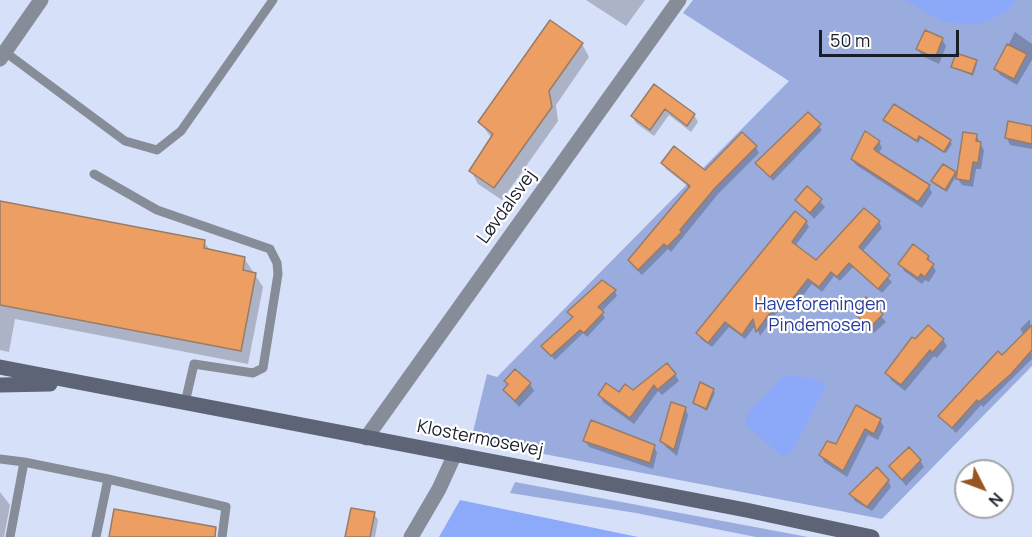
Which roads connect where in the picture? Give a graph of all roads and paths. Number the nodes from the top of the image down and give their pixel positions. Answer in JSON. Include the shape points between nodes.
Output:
{"nodes":[{"id":1,"x":40,"y":0,"type":"edge"},
{"id":2,"x":273,"y":0,"type":"edge"},
{"id":3,"x":679,"y":0,"type":"edge"},
{"id":4,"x":2,"y":56,"type":"edge"},
{"id":5,"x":94,"y":174,"type":"dead end"},
{"id":6,"x":0,"y":367,"type":"edge"},
{"id":7,"x":80,"y":383,"type":"junction"},
{"id":8,"x":0,"y":385,"type":"edge"},
{"id":9,"x":185,"y":403,"type":"junction"},
{"id":10,"x":366,"y":438,"type":"junction"},
{"id":11,"x":456,"y":454,"type":"junction"},
{"id":12,"x":0,"y":459,"type":"edge"},
{"id":13,"x":24,"y":462,"type":"junction"},
{"id":14,"x":108,"y":479,"type":"junction"},
{"id":15,"x":10,"y":537,"type":"edge"},
{"id":16,"x":96,"y":537,"type":"edge"},
{"id":17,"x":222,"y":537,"type":"edge"},
{"id":18,"x":411,"y":537,"type":"edge"},
{"id":19,"x":872,"y":537,"type":"edge"}],
"edges":[{"from":1,"to":4,"type":"street"},
{"from":2,"to":4,"type":"lane","via":[[181,131],[157,150],[125,141]]},
{"from":3,"to":10,"type":"street","name":"Løvdalsvej"},
{"from":5,"to":9,"type":"lane","via":[[157,210],[270,249],[277,263],[263,368],[253,373],[194,364]]},
{"from":6,"to":7,"type":"main road","name":"Klostermosevej"},
{"from":7,"to":8,"type":"main road","name":"Klostermosevej"},
{"from":7,"to":9,"type":"main road","name":"Klostermosevej"},
{"from":9,"to":10,"type":"main road","name":"Klostermosevej"},
{"from":10,"to":11,"type":"main road","name":"Klostermosevej"},
{"from":11,"to":18,"type":"street"},
{"from":11,"to":19,"type":"main road","name":"Klostermosevej"},
{"from":12,"to":13,"type":"lane"},
{"from":13,"to":14,"type":"lane"},
{"from":13,"to":15,"type":"lane"},
{"from":14,"to":16,"type":"lane"},
{"from":14,"to":17,"type":"lane","via":[[226,507]]}]}
